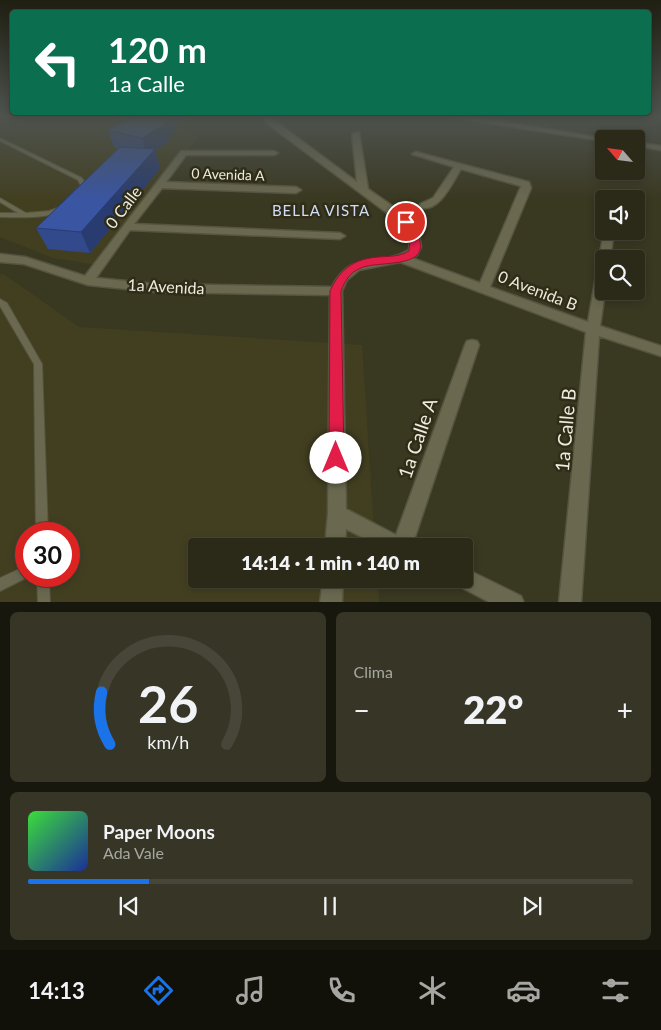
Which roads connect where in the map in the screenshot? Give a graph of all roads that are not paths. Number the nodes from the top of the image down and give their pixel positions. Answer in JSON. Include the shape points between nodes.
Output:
{"nodes":[{"id":1,"x":10,"y":144,"type":"edge"},
{"id":2,"x":301,"y":144,"type":"edge"},
{"id":3,"x":357,"y":144,"type":"edge"},
{"id":4,"x":645,"y":145,"type":"edge"},
{"id":5,"x":659,"y":147,"type":"edge"},
{"id":6,"x":274,"y":153,"type":"dead end"},
{"id":7,"x":416,"y":154,"type":"dead end"},
{"id":8,"x":459,"y":166,"type":"junction"},
{"id":9,"x":159,"y":185,"type":"junction"},
{"id":10,"x":296,"y":190,"type":"dead end"},
{"id":11,"x":364,"y":190,"type":"junction"},
{"id":12,"x":79,"y":197,"type":"edge"},
{"id":13,"x":0,"y":200,"type":"edge"},
{"id":14,"x":71,"y":206,"type":"edge"},
{"id":15,"x":423,"y":206,"type":"dead end"},
{"id":16,"x":0,"y":215,"type":"edge"},
{"id":17,"x":25,"y":215,"type":"junction"},
{"id":18,"x":127,"y":227,"type":"junction"},
{"id":19,"x":340,"y":236,"type":"dead end"},
{"id":20,"x":0,"y":258,"type":"edge"},
{"id":21,"x":403,"y":259,"type":"junction"},
{"id":22,"x":88,"y":281,"type":"junction"},
{"id":23,"x":484,"y":287,"type":"junction"},
{"id":24,"x":336,"y":291,"type":"junction"},
{"id":25,"x":598,"y":300,"type":"edge"},
{"id":26,"x":0,"y":302,"type":"edge"},
{"id":27,"x":594,"y":329,"type":"junction"},
{"id":28,"x":472,"y":345,"type":"dead end"},
{"id":29,"x":661,"y":351,"type":"edge"},
{"id":30,"x":337,"y":514,"type":"junction"},
{"id":31,"x":42,"y":522,"type":"edge"},
{"id":32,"x":336,"y":538,"type":"edge"},
{"id":33,"x":384,"y":538,"type":"edge"},
{"id":34,"x":403,"y":538,"type":"edge"},
{"id":35,"x":15,"y":578,"type":"edge"},
{"id":36,"x":473,"y":582,"type":"edge"},
{"id":37,"x":0,"y":585,"type":"edge"},
{"id":38,"x":43,"y":587,"type":"edge"},
{"id":39,"x":332,"y":588,"type":"edge"},
{"id":40,"x":44,"y":602,"type":"edge"},
{"id":41,"x":331,"y":602,"type":"edge"},
{"id":42,"x":514,"y":602,"type":"edge"},
{"id":43,"x":570,"y":602,"type":"edge"}],
"edges":[{"from":1,"to":12,"type":"lane","via":[[80,179],[85,188]]},
{"from":2,"to":11,"type":"street"},
{"from":3,"to":11,"type":"street"},
{"from":4,"to":5,"type":"street"},
{"from":6,"to":9,"type":"street","name":"0 Calle","via":[[184,153]]},
{"from":7,"to":8,"type":"street"},
{"from":8,"to":15,"type":"street","via":[[436,200]]},
{"from":8,"to":23,"type":"street","via":[[526,184]]},
{"from":9,"to":10,"type":"street","name":"0 Avenida A"},
{"from":9,"to":18,"type":"street","name":"0 Calle"},
{"from":11,"to":21,"type":"street","via":[[406,222],[416,247]]},
{"from":13,"to":17,"type":"lane"},
{"from":14,"to":17,"type":"lane","via":[[50,213]]},
{"from":16,"to":17,"type":"lane"},
{"from":18,"to":19,"type":"street"},
{"from":18,"to":22,"type":"street","name":"0 Calle"},
{"from":20,"to":22,"type":"street","name":"1a Avenida"},
{"from":21,"to":23,"type":"street","name":"0 Avenida B"},
{"from":21,"to":24,"type":"street","via":[[356,266],[341,278]]},
{"from":22,"to":24,"type":"street","name":"1a Avenida","via":[[156,288]]},
{"from":23,"to":27,"type":"street","name":"0 Avenida B"},
{"from":24,"to":30,"type":"street"},
{"from":25,"to":27,"type":"street","name":"1a Calle B"},
{"from":26,"to":31,"type":"lane","via":[[38,364]]},
{"from":27,"to":29,"type":"street","name":"0 Avenida B"},
{"from":27,"to":43,"type":"street","name":"1a Calle B"},
{"from":28,"to":34,"type":"street","name":"1a Calle A"},
{"from":30,"to":32,"type":"street"},
{"from":30,"to":33,"type":"street"},
{"from":35,"to":37,"type":"lane"},
{"from":36,"to":42,"type":"street"},
{"from":38,"to":40,"type":"lane"},
{"from":39,"to":41,"type":"street"}]}
